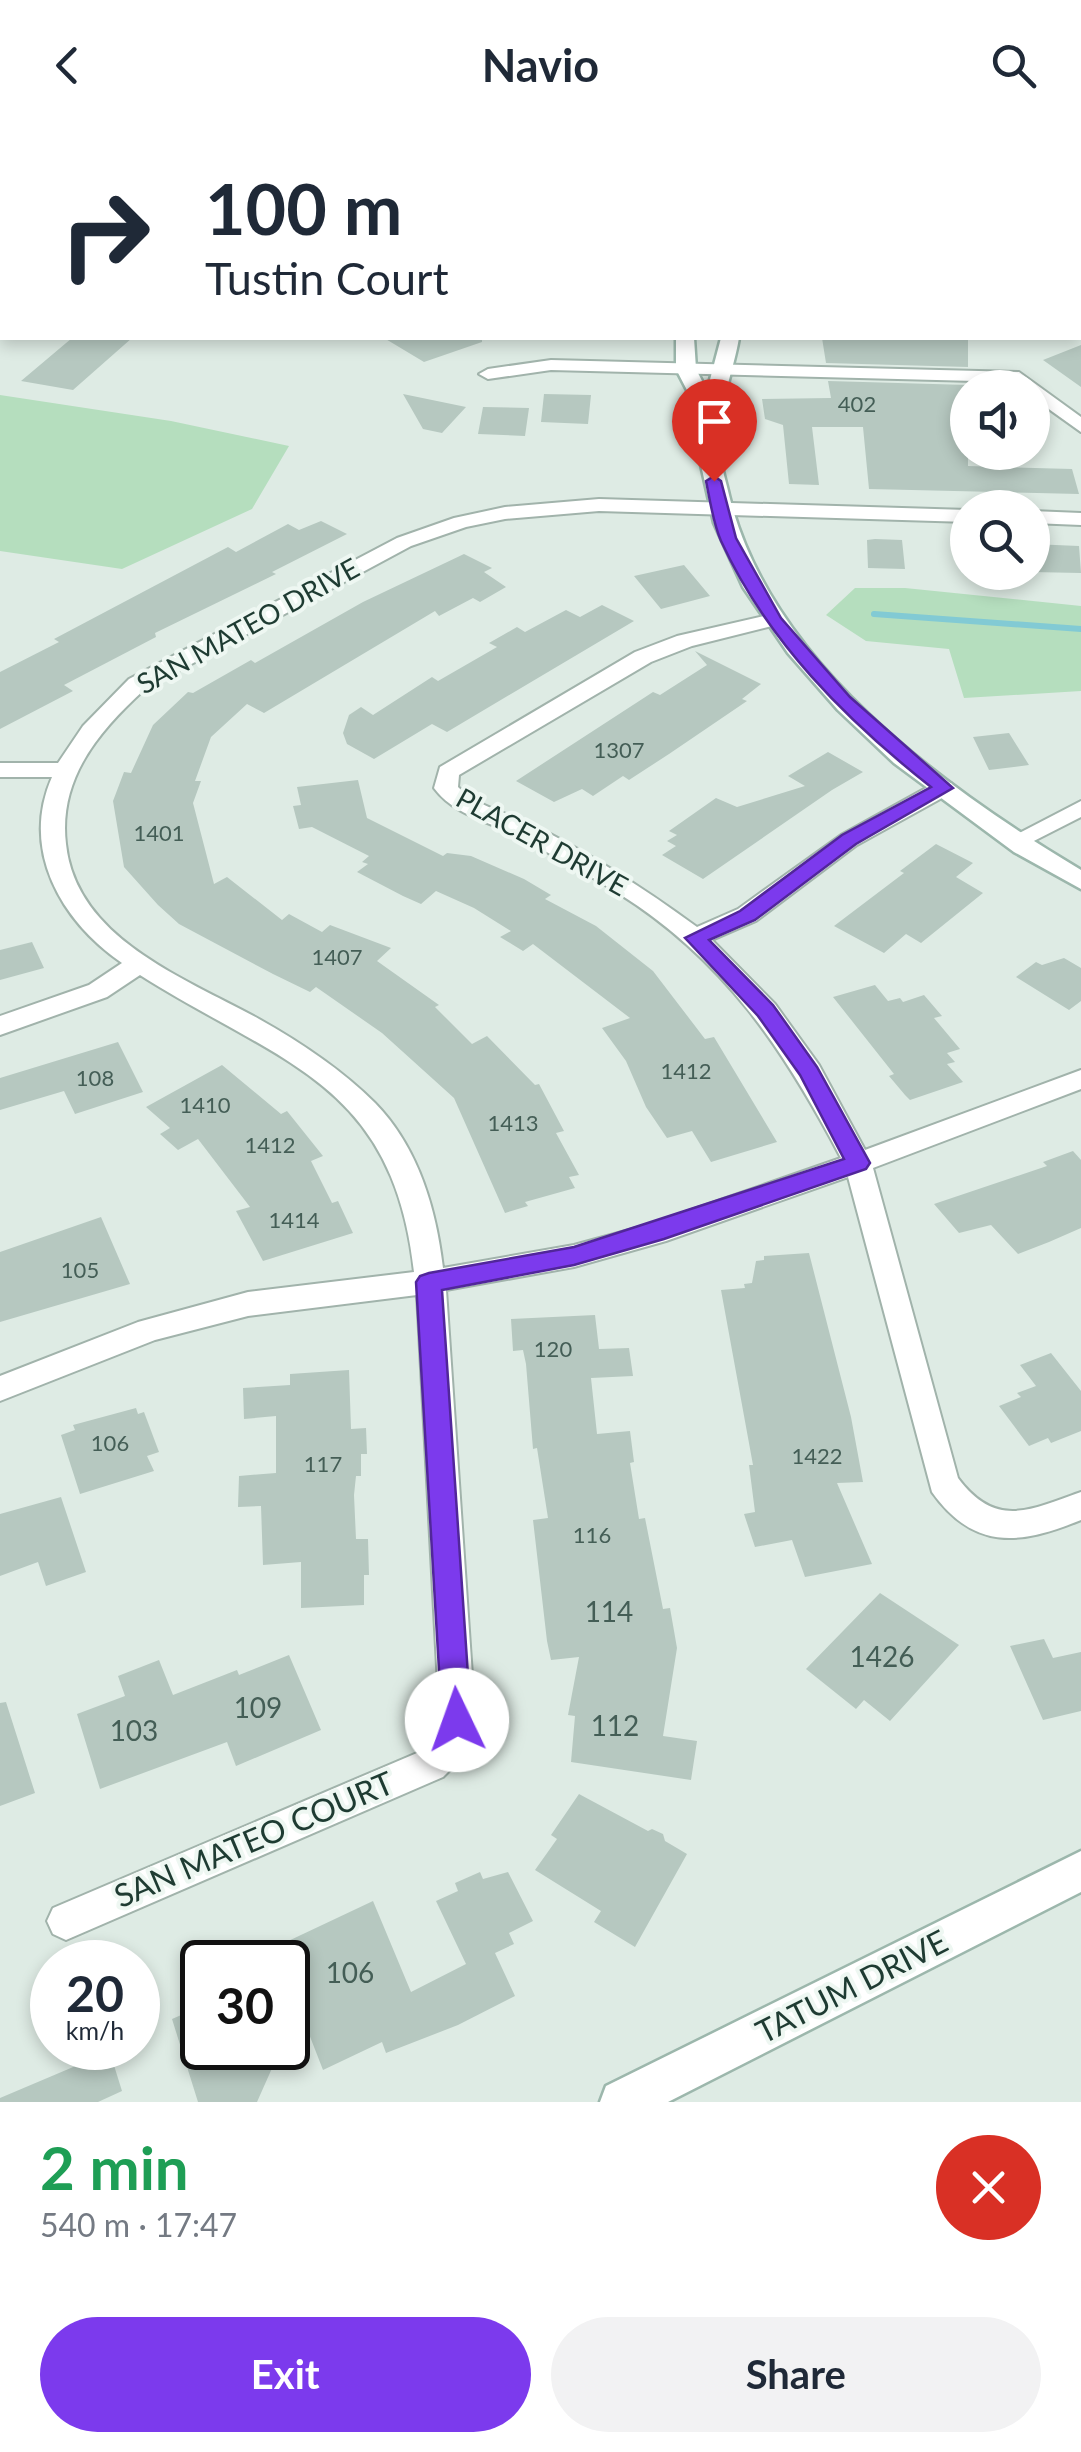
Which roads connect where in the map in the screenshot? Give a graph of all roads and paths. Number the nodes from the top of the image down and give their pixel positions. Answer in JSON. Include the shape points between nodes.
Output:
{"nodes":[{"id":1,"x":686,"y":340,"type":"edge"},
{"id":2,"x":730,"y":340,"type":"edge"},
{"id":3,"x":686,"y":368,"type":"junction"},
{"id":4,"x":725,"y":370,"type":"junction"},
{"id":5,"x":488,"y":374,"type":"dead end"},
{"id":6,"x":950,"y":375,"type":"edge"},
{"id":7,"x":1050,"y":402,"type":"edge"},
{"id":8,"x":710,"y":416,"type":"junction"},
{"id":9,"x":1081,"y":426,"type":"edge"},
{"id":10,"x":719,"y":508,"type":"junction"},
{"id":11,"x":950,"y":515,"type":"edge"},
{"id":12,"x":1050,"y":518,"type":"edge"},
{"id":13,"x":1081,"y":519,"type":"edge"},
{"id":14,"x":773,"y":620,"type":"junction"},
{"id":15,"x":0,"y":770,"type":"edge"},
{"id":16,"x":64,"y":770,"type":"junction"},
{"id":17,"x":944,"y":788,"type":"junction"},
{"id":18,"x":1081,"y":808,"type":"edge"},
{"id":19,"x":1016,"y":841,"type":"junction"},
{"id":20,"x":1081,"y":881,"type":"edge"},
{"id":21,"x":696,"y":938,"type":"junction"},
{"id":22,"x":137,"y":964,"type":"junction"},
{"id":23,"x":0,"y":1026,"type":"edge"},
{"id":24,"x":1081,"y":1079,"type":"edge"},
{"id":25,"x":858,"y":1163,"type":"junction"},
{"id":26,"x":429,"y":1282,"type":"junction"},
{"id":27,"x":0,"y":1389,"type":"edge"},
{"id":28,"x":1081,"y":1506,"type":"edge"},
{"id":29,"x":1081,"y":1871,"type":"edge"},
{"id":30,"x":66,"y":1920,"type":"dead end"},
{"id":31,"x":622,"y":2102,"type":"edge"}],
"edges":[{"from":1,"to":3,"type":"street"},
{"from":2,"to":4,"type":"street"},
{"from":3,"to":4,"type":"street"},
{"from":3,"to":5,"type":"street","via":[[552,365]]},
{"from":3,"to":8,"type":"street"},
{"from":4,"to":6,"type":"street"},
{"from":4,"to":8,"type":"street"},
{"from":7,"to":9,"type":"street"},
{"from":8,"to":10,"type":"street","via":[[708,454]]},
{"from":10,"to":11,"type":"street","name":"SAN MATEO DRIVE"},
{"from":10,"to":14,"type":"street"},
{"from":10,"to":16,"type":"street","name":"SAN MATEO DRIVE","via":[[548,507],[460,522],[404,542],[137,684],[105,712]]},
{"from":12,"to":13,"type":"street"},
{"from":14,"to":17,"type":"street","via":[[844,701]]},
{"from":14,"to":21,"type":"street","name":"PLACER DRIVE","via":[[644,656],[448,772],[445,780],[460,802],[573,855]]},
{"from":15,"to":16,"type":"street"},
{"from":16,"to":22,"type":"street","name":"SAN MATEO DRIVE","via":[[52,839],[64,888],[101,935]]},
{"from":17,"to":19,"type":"street"},
{"from":17,"to":21,"type":"street","via":[[849,840],[748,915]]},
{"from":18,"to":19,"type":"street"},
{"from":19,"to":20,"type":"street"},
{"from":21,"to":25,"type":"street","name":"PLACER DRIVE","via":[[766,1010],[810,1072]]},
{"from":22,"to":23,"type":"street","via":[[98,991]]},
{"from":22,"to":26,"type":"street","name":"SAN MATEO DRIVE","via":[[253,1028],[362,1104],[395,1150],[414,1192]]},
{"from":24,"to":25,"type":"street"},
{"from":25,"to":26,"type":"street","via":[[574,1256]]},
{"from":25,"to":28,"type":"street","name":"PLACER DRIVE","via":[[943,1483],[966,1512],[984,1521],[1023,1527]]},
{"from":26,"to":27,"type":"street","via":[[248,1304],[149,1330]]},
{"from":26,"to":30,"type":"street","name":"SAN MATEO COURT","via":[[457,1720],[447,1748],[430,1765]]},
{"from":29,"to":31,"type":"street","name":"TATUM DRIVE"}]}
